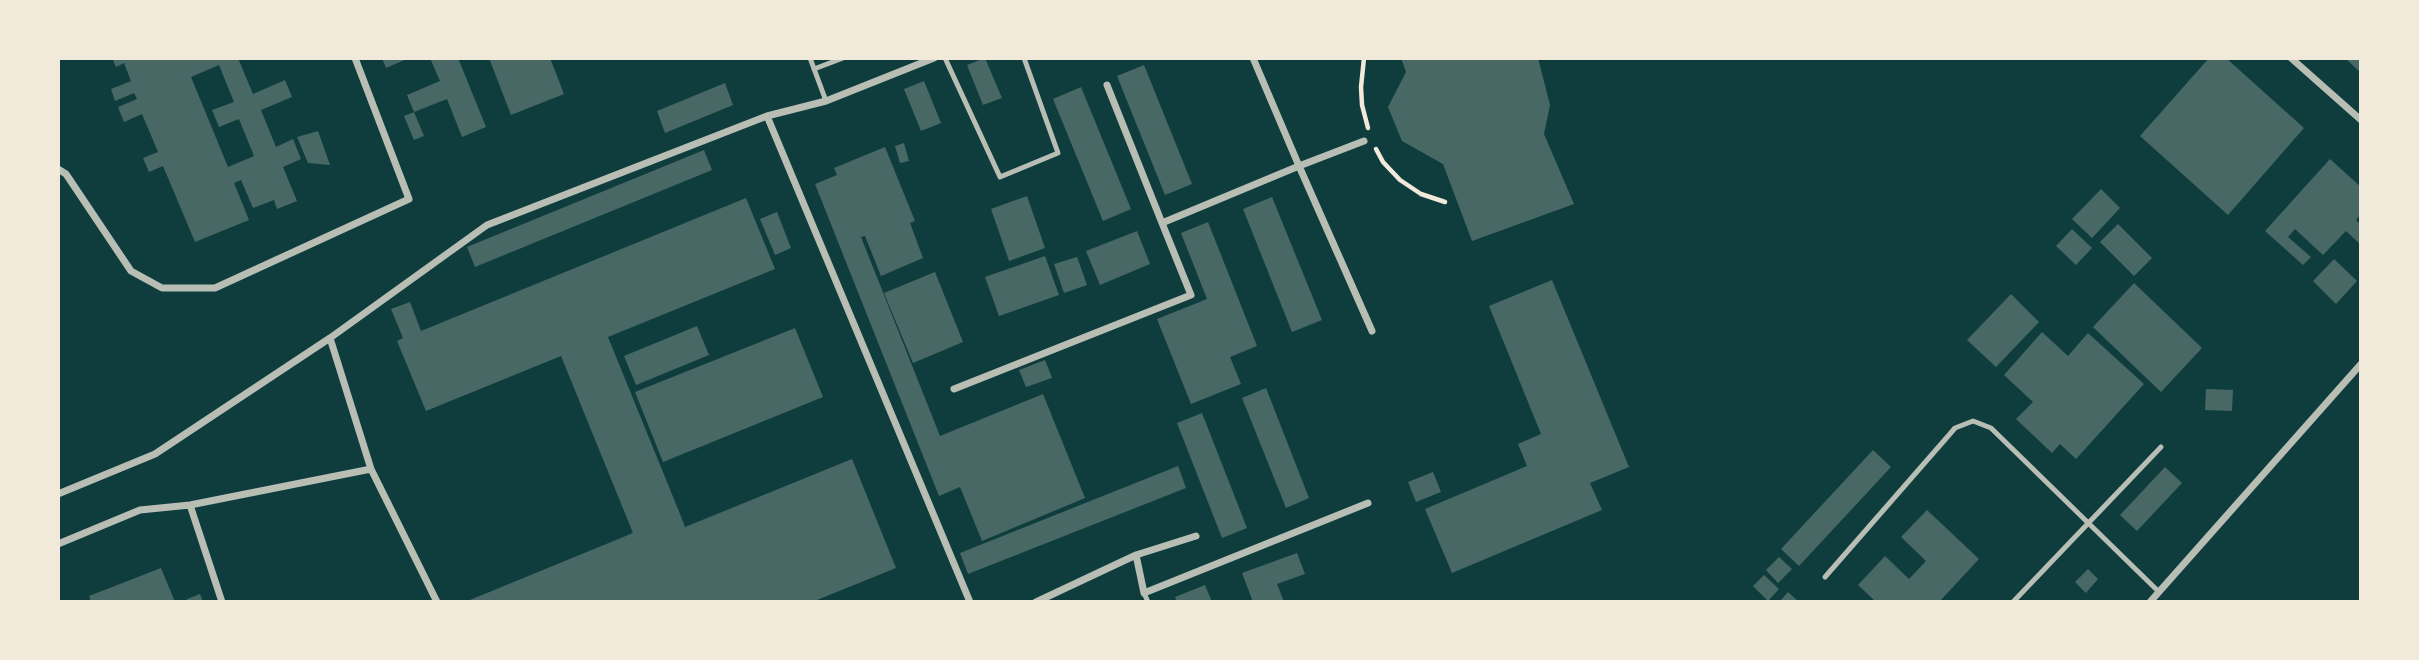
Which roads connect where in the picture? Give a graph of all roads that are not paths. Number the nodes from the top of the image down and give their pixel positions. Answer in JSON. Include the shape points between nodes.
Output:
{"nodes":[{"id":1,"x":355,"y":58,"type":"edge"},
{"id":2,"x":810,"y":58,"type":"edge"},
{"id":3,"x":843,"y":58,"type":"edge"},
{"id":4,"x":934,"y":58,"type":"edge"},
{"id":5,"x":945,"y":58,"type":"edge"},
{"id":6,"x":1024,"y":58,"type":"edge"},
{"id":7,"x":1253,"y":58,"type":"edge"},
{"id":8,"x":2291,"y":58,"type":"edge"},
{"id":9,"x":814,"y":69,"type":"junction"},
{"id":10,"x":1107,"y":85,"type":"dead end"},
{"id":11,"x":826,"y":101,"type":"junction"},
{"id":12,"x":767,"y":116,"type":"junction"},
{"id":13,"x":2361,"y":120,"type":"edge"},
{"id":14,"x":1368,"y":140,"type":"road end"},
{"id":15,"x":1299,"y":166,"type":"junction"},
{"id":16,"x":58,"y":169,"type":"edge"},
{"id":17,"x":1163,"y":223,"type":"junction"},
{"id":18,"x":1371,"y":331,"type":"dead end"},
{"id":19,"x":330,"y":338,"type":"junction"},
{"id":20,"x":2361,"y":364,"type":"edge"},
{"id":21,"x":954,"y":389,"type":"dead end"},
{"id":22,"x":2161,"y":447,"type":"dead end"},
{"id":23,"x":371,"y":469,"type":"junction"},
{"id":24,"x":58,"y":494,"type":"edge"},
{"id":25,"x":1368,"y":503,"type":"dead end"},
{"id":26,"x":190,"y":505,"type":"junction"},
{"id":27,"x":2089,"y":522,"type":"junction"},
{"id":28,"x":1196,"y":536,"type":"dead end"},
{"id":29,"x":58,"y":544,"type":"edge"},
{"id":30,"x":1136,"y":555,"type":"junction"},
{"id":31,"x":1825,"y":577,"type":"dead end"},
{"id":32,"x":2159,"y":592,"type":"junction"},
{"id":33,"x":1144,"y":593,"type":"junction"},
{"id":34,"x":222,"y":602,"type":"edge"},
{"id":35,"x":437,"y":602,"type":"edge"},
{"id":36,"x":970,"y":602,"type":"edge"},
{"id":37,"x":1036,"y":602,"type":"edge"},
{"id":38,"x":1148,"y":602,"type":"edge"},
{"id":39,"x":2012,"y":602,"type":"edge"},
{"id":40,"x":2150,"y":602,"type":"edge"}],
"edges":[{"from":1,"to":16,"type":"street","via":[[409,199],[215,288],[162,288],[131,271],[66,174]]},
{"from":2,"to":9,"type":"lane"},
{"from":3,"to":9,"type":"lane"},
{"from":4,"to":11,"type":"street"},
{"from":5,"to":6,"type":"lane","via":[[1000,177],[1058,153]]},
{"from":7,"to":15,"type":"street"},
{"from":8,"to":13,"type":"street"},
{"from":9,"to":11,"type":"lane"},
{"from":10,"to":17,"type":"street"},
{"from":11,"to":12,"type":"street"},
{"from":12,"to":19,"type":"street","via":[[486,225]]},
{"from":12,"to":36,"type":"street"},
{"from":14,"to":15,"type":"street"},
{"from":15,"to":17,"type":"street"},
{"from":15,"to":18,"type":"street"},
{"from":17,"to":21,"type":"street","via":[[1191,295]]},
{"from":19,"to":23,"type":"street"},
{"from":19,"to":24,"type":"street","via":[[155,454]]},
{"from":20,"to":32,"type":"street"},
{"from":22,"to":27,"type":"lane"},
{"from":23,"to":26,"type":"street"},
{"from":23,"to":35,"type":"street"},
{"from":25,"to":33,"type":"street"},
{"from":26,"to":29,"type":"street","via":[[141,510]]},
{"from":26,"to":34,"type":"street"},
{"from":27,"to":31,"type":"lane","via":[[1991,428],[1973,421],[1949,435]]},
{"from":27,"to":32,"type":"lane"},
{"from":27,"to":39,"type":"lane"},
{"from":28,"to":30,"type":"street"},
{"from":30,"to":33,"type":"street"},
{"from":30,"to":37,"type":"street"},
{"from":32,"to":40,"type":"street"},
{"from":33,"to":38,"type":"lane"}]}
